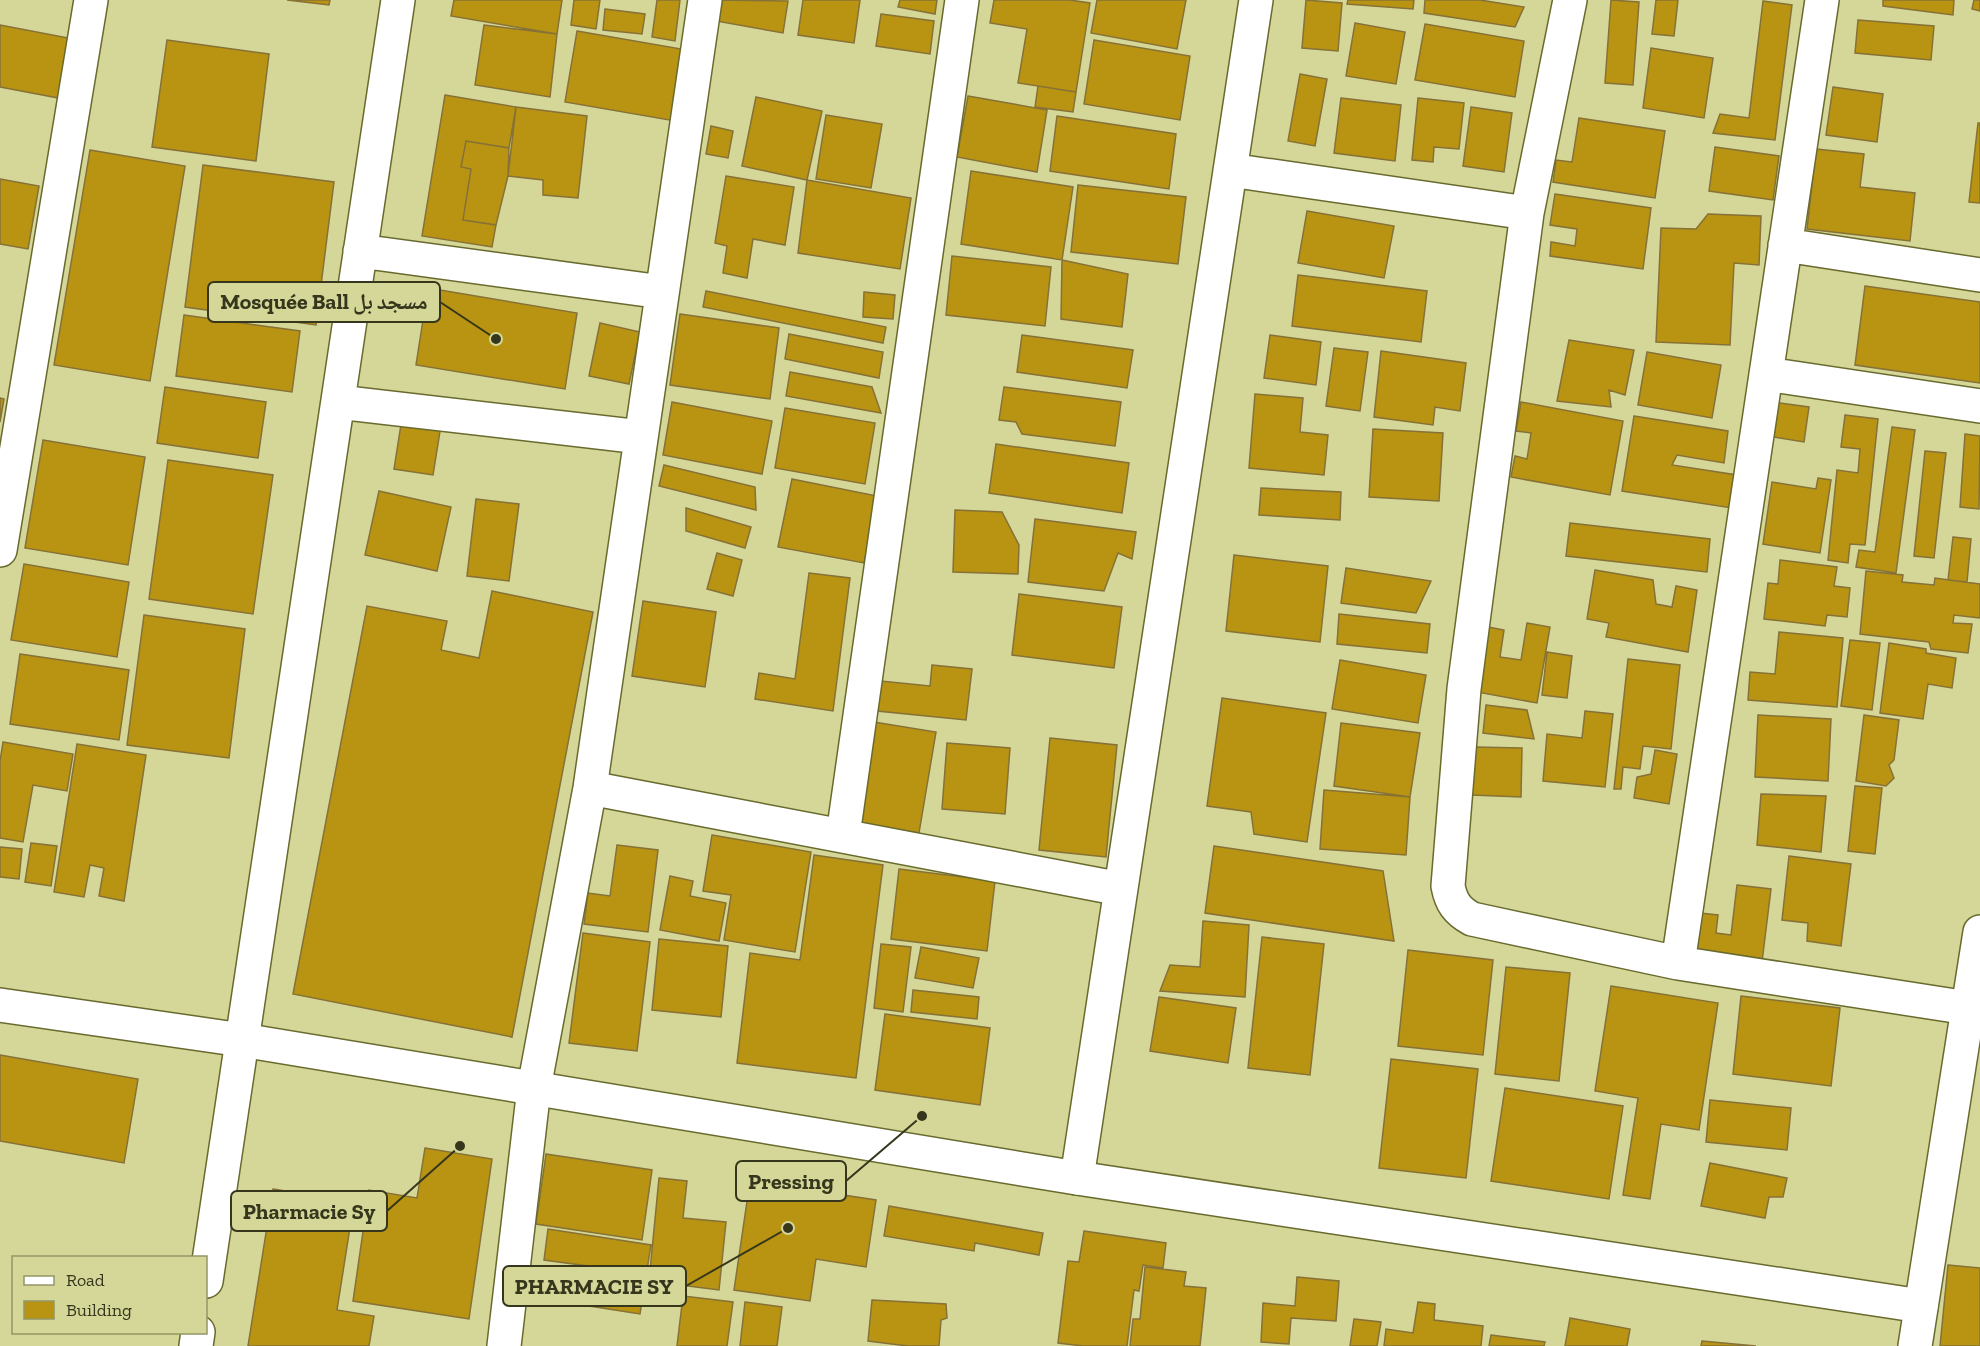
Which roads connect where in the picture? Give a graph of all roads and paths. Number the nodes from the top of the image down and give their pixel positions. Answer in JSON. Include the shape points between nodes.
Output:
{"nodes":[{"id":1,"x":91,"y":0,"type":"edge"},
{"id":2,"x":398,"y":0,"type":"edge"},
{"id":3,"x":705,"y":0,"type":"edge"},
{"id":4,"x":962,"y":0,"type":"edge"},
{"id":5,"x":1256,"y":0,"type":"edge"},
{"id":6,"x":1570,"y":0,"type":"edge"},
{"id":7,"x":1822,"y":0,"type":"edge"},
{"id":8,"x":1230,"y":170,"type":"junction"},
{"id":9,"x":1527,"y":213,"type":"junction"},
{"id":10,"x":1785,"y":245,"type":"junction"},
{"id":11,"x":360,"y":251,"type":"junction"},
{"id":12,"x":1980,"y":275,"type":"edge"},
{"id":13,"x":662,"y":292,"type":"junction"},
{"id":14,"x":1766,"y":374,"type":"junction"},
{"id":15,"x":338,"y":402,"type":"junction"},
{"id":16,"x":1980,"y":406,"type":"edge"},
{"id":17,"x":641,"y":437,"type":"junction"},
{"id":18,"x":0,"y":550,"type":"edge"},
{"id":19,"x":590,"y":788,"type":"junction"},
{"id":20,"x":843,"y":836,"type":"junction"},
{"id":21,"x":1121,"y":889,"type":"junction"},
{"id":22,"x":1980,"y":932,"type":"edge"},
{"id":23,"x":1678,"y":963,"type":"junction"},
{"id":24,"x":0,"y":1005,"type":"edge"},
{"id":25,"x":1968,"y":1008,"type":"junction"},
{"id":26,"x":242,"y":1040,"type":"junction"},
{"id":27,"x":534,"y":1088,"type":"junction"},
{"id":28,"x":1077,"y":1178,"type":"junction"},
{"id":29,"x":207,"y":1274,"type":"edge"},
{"id":30,"x":1921,"y":1306,"type":"junction"},
{"id":31,"x":504,"y":1346,"type":"edge"},
{"id":32,"x":1916,"y":1346,"type":"edge"}],
"edges":[{"from":1,"to":18,"type":"street"},
{"from":2,"to":11,"type":"street"},
{"from":3,"to":13,"type":"street"},
{"from":4,"to":20,"type":"street"},
{"from":5,"to":8,"type":"street"},
{"from":6,"to":9,"type":"street"},
{"from":7,"to":10,"type":"street"},
{"from":8,"to":9,"type":"street"},
{"from":8,"to":21,"type":"street"},
{"from":9,"to":23,"type":"street","via":[[1464,689],[1448,886],[1451,900],[1472,919]]},
{"from":10,"to":12,"type":"street"},
{"from":10,"to":14,"type":"street"},
{"from":11,"to":13,"type":"street"},
{"from":11,"to":15,"type":"street"},
{"from":13,"to":17,"type":"street"},
{"from":14,"to":16,"type":"street"},
{"from":14,"to":23,"type":"street"},
{"from":15,"to":17,"type":"street"},
{"from":15,"to":26,"type":"street"},
{"from":17,"to":19,"type":"street"},
{"from":19,"to":20,"type":"street"},
{"from":19,"to":27,"type":"street"},
{"from":20,"to":21,"type":"street"},
{"from":21,"to":28,"type":"street"},
{"from":22,"to":25,"type":"street"},
{"from":23,"to":25,"type":"street"},
{"from":24,"to":26,"type":"street"},
{"from":25,"to":30,"type":"street"},
{"from":26,"to":27,"type":"street"},
{"from":26,"to":29,"type":"street"},
{"from":27,"to":28,"type":"street"},
{"from":27,"to":31,"type":"street"},
{"from":28,"to":30,"type":"street"},
{"from":30,"to":32,"type":"street"}]}
